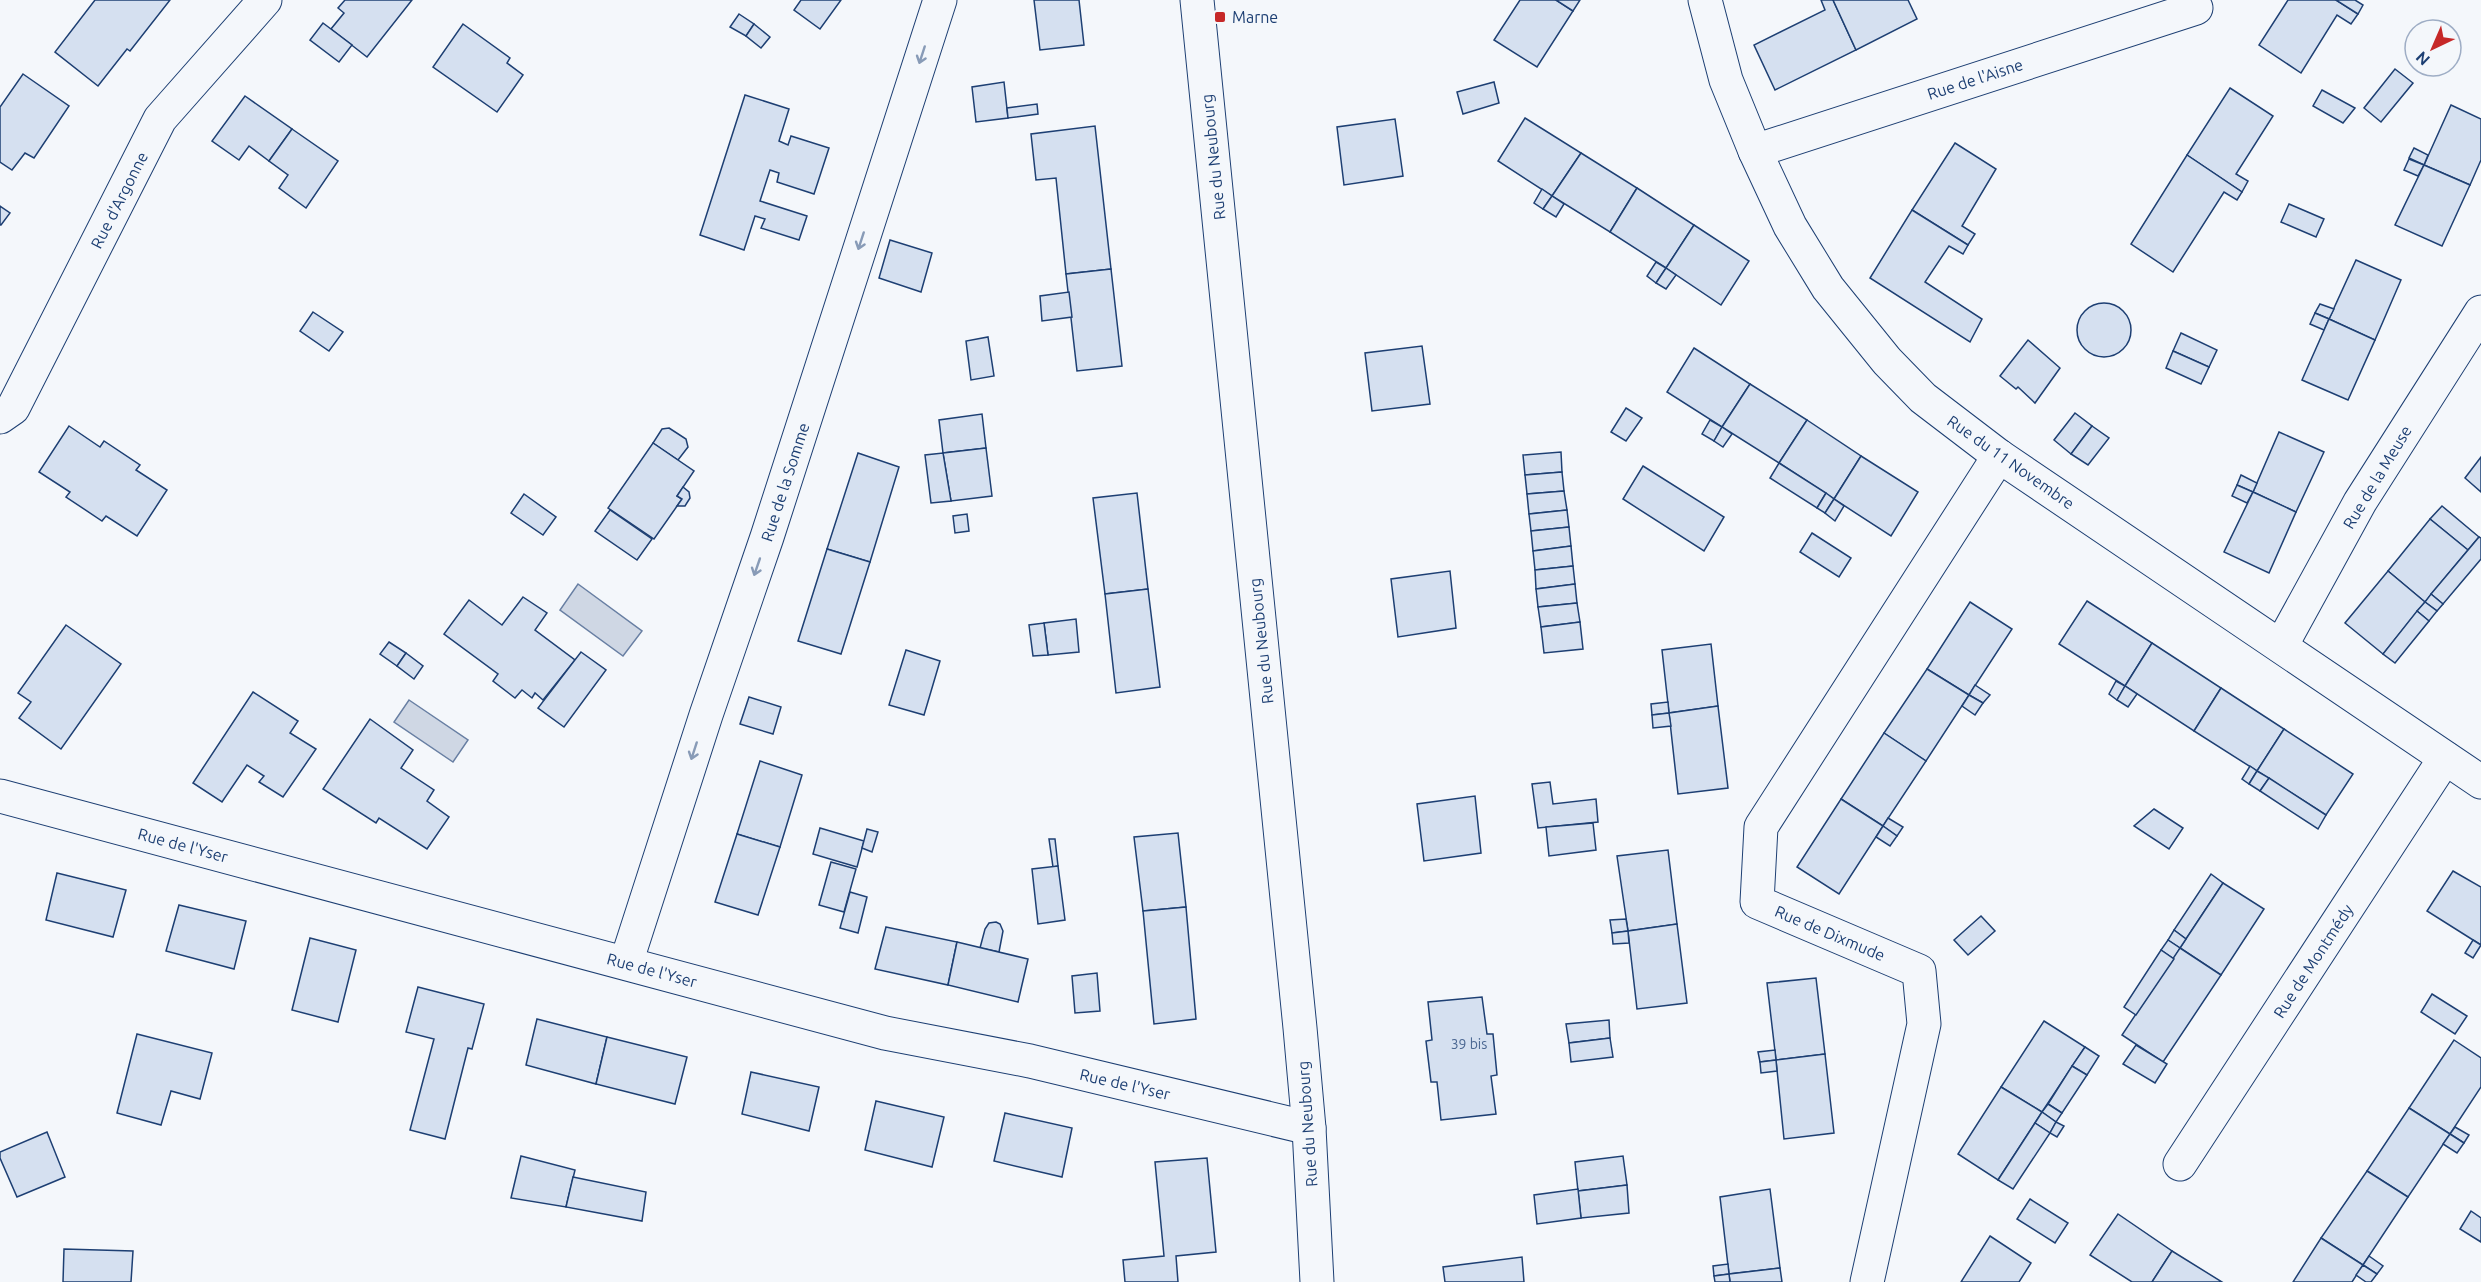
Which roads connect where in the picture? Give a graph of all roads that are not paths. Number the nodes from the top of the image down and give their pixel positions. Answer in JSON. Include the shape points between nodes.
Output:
{"nodes":[{"id":1,"x":264,"y":0,"type":"edge"},
{"id":2,"x":940,"y":0,"type":"edge"},
{"id":3,"x":1197,"y":0,"type":"edge"},
{"id":4,"x":1705,"y":0,"type":"edge"},
{"id":5,"x":2196,"y":8,"type":"dead end"},
{"id":6,"x":1755,"y":151,"type":"junction"},
{"id":7,"x":2481,"y":312,"type":"edge"},
{"id":8,"x":0,"y":417,"type":"edge"},
{"id":9,"x":1999,"y":456,"type":"junction"},
{"id":10,"x":2281,"y":646,"type":"junction"},
{"id":11,"x":2445,"y":758,"type":"junction"},
{"id":12,"x":2481,"y":782,"type":"edge"},
{"id":13,"x":0,"y":796,"type":"edge"},
{"id":14,"x":626,"y":963,"type":"junction"},
{"id":15,"x":1309,"y":1128,"type":"junction"},
{"id":16,"x":2180,"y":1164,"type":"dead end"},
{"id":17,"x":1317,"y":1282,"type":"edge"},
{"id":18,"x":1867,"y":1282,"type":"edge"}],
"edges":[{"from":1,"to":8,"type":"street","name":"Rue d'Argonne","via":[[160,119],[13,408]]},
{"from":2,"to":14,"type":"street","name":"Rue de la Somme","one_way":true},
{"from":3,"to":15,"type":"street","name":"Rue du Neubourg"},
{"from":4,"to":6,"type":"street","name":"Rue du 11 Novembre","via":[[1726,80]]},
{"from":5,"to":6,"type":"street","name":"Rue de l'Aisne"},
{"from":6,"to":9,"type":"street","name":"Rue du 11 Novembre","via":[[1790,226],[1828,288],[1887,361],[1923,398]]},
{"from":7,"to":10,"type":"street","name":"Rue de la Meuse","via":[[2360,502]]},
{"from":9,"to":10,"type":"street","name":"Rue du 11 Novembre"},
{"from":9,"to":18,"type":"street","name":"Rue de Dixmude","via":[[1761,827],[1757,902],[1919,971],[1924,1023]]},
{"from":10,"to":11,"type":"street","name":"Rue du 11 Novembre"},
{"from":11,"to":12,"type":"street","name":"Rue du 11 Novembre"},
{"from":11,"to":16,"type":"street","name":"Rue de Montmédy"},
{"from":13,"to":14,"type":"street","name":"Rue de l'Yser"},
{"from":14,"to":15,"type":"street","name":"Rue de l'Yser","via":[[885,1033],[1030,1061]]},
{"from":15,"to":17,"type":"street","name":"Rue du Neubourg"}]}
